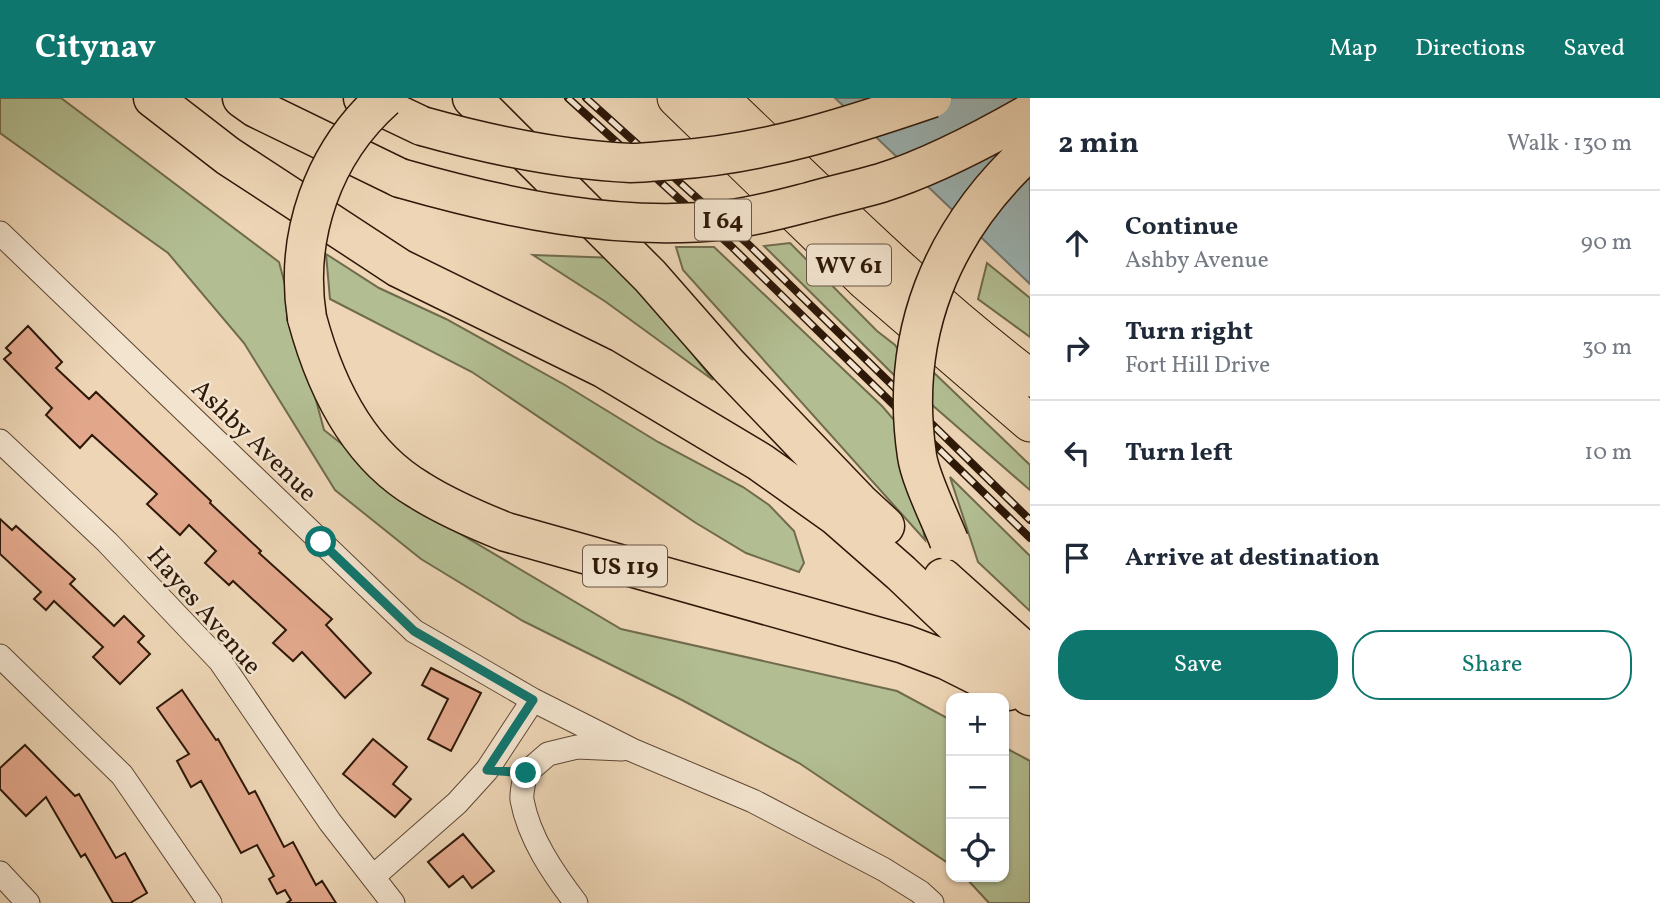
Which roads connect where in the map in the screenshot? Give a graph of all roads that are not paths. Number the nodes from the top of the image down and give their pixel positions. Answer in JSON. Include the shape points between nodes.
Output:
{"nodes":[{"id":1,"x":153,"y":98,"type":"edge"},
{"id":2,"x":242,"y":98,"type":"edge"},
{"id":3,"x":363,"y":98,"type":"edge"},
{"id":4,"x":385,"y":98,"type":"edge"},
{"id":5,"x":472,"y":98,"type":"edge"},
{"id":6,"x":676,"y":98,"type":"edge"},
{"id":7,"x":720,"y":98,"type":"edge"},
{"id":8,"x":932,"y":98,"type":"edge"},
{"id":9,"x":1030,"y":113,"type":"edge"},
{"id":10,"x":1030,"y":150,"type":"edge"},
{"id":11,"x":0,"y":233,"type":"edge"},
{"id":12,"x":1030,"y":378,"type":"edge"},
{"id":13,"x":1030,"y":422,"type":"edge"},
{"id":14,"x":0,"y":441,"type":"edge"},
{"id":15,"x":1030,"y":648,"type":"edge"},
{"id":16,"x":0,"y":656,"type":"edge"},
{"id":17,"x":1030,"y":656,"type":"edge"},
{"id":18,"x":1030,"y":696,"type":"edge"},
{"id":19,"x":533,"y":700,"type":"junction"},
{"id":20,"x":1030,"y":706,"type":"edge"},
{"id":21,"x":632,"y":750,"type":"junction"},
{"id":22,"x":487,"y":770,"type":"junction"},
{"id":23,"x":526,"y":773,"type":"junction"},
{"id":24,"x":0,"y":873,"type":"edge"},
{"id":25,"x":374,"y":876,"type":"junction"},
{"id":26,"x":28,"y":903,"type":"edge"},
{"id":27,"x":210,"y":903,"type":"edge"},
{"id":28,"x":393,"y":903,"type":"edge"},
{"id":29,"x":576,"y":903,"type":"edge"},
{"id":30,"x":932,"y":903,"type":"edge"}],
"edges":[{"from":1,"to":18,"type":"highway","via":[[228,156],[399,268],[603,368],[760,462],[836,516]]},
{"from":2,"to":9,"type":"highway","number":"I 64","bridge":true,"via":[[400,178],[501,204],[596,219],[670,222],[727,220],[883,182],[947,156]]},
{"from":3,"to":8,"type":"highway","bridge":true,"via":[[422,126],[492,145],[633,163],[712,158],[785,145]]},
{"from":4,"to":20,"type":"highway","number":"US 119","bridge":true,"via":[[352,131],[320,189],[303,272],[307,318],[332,388],[385,464],[416,489],[506,532],[904,644],[1003,688]]},
{"from":5,"to":17,"type":"highway","via":[[650,276],[859,502]]},
{"from":6,"to":13,"type":"main road","number":"WV 61","via":[[865,281]]},
{"from":7,"to":12,"type":"main road","number":"WV 61","via":[[860,231]]},
{"from":10,"to":15,"type":"highway","bridge":true,"via":[[1005,173],[965,225],[934,282],[921,320],[913,367],[917,458],[949,541],[982,592]]},
{"from":11,"to":19,"type":"street","name":"Ashby Avenue","via":[[414,631]]},
{"from":14,"to":25,"type":"street","name":"Hayes Avenue","via":[[107,542],[220,661],[330,822]]},
{"from":16,"to":27,"type":"street","via":[[122,775]]},
{"from":19,"to":21,"type":"street","name":"Ashby Avenue"},
{"from":19,"to":22,"type":"street"},
{"from":21,"to":23,"type":"street","name":"Ashby Avenue","via":[[577,747],[548,754]]},
{"from":21,"to":30,"type":"street","name":"Ashby Avenue","via":[[753,801],[883,869]]},
{"from":22,"to":23,"type":"street"},
{"from":22,"to":25,"type":"street","via":[[457,803]]},
{"from":23,"to":29,"type":"street","via":[[522,798],[534,837]]},
{"from":24,"to":26,"type":"street"},
{"from":25,"to":28,"type":"street","name":"Hayes Avenue"}]}
